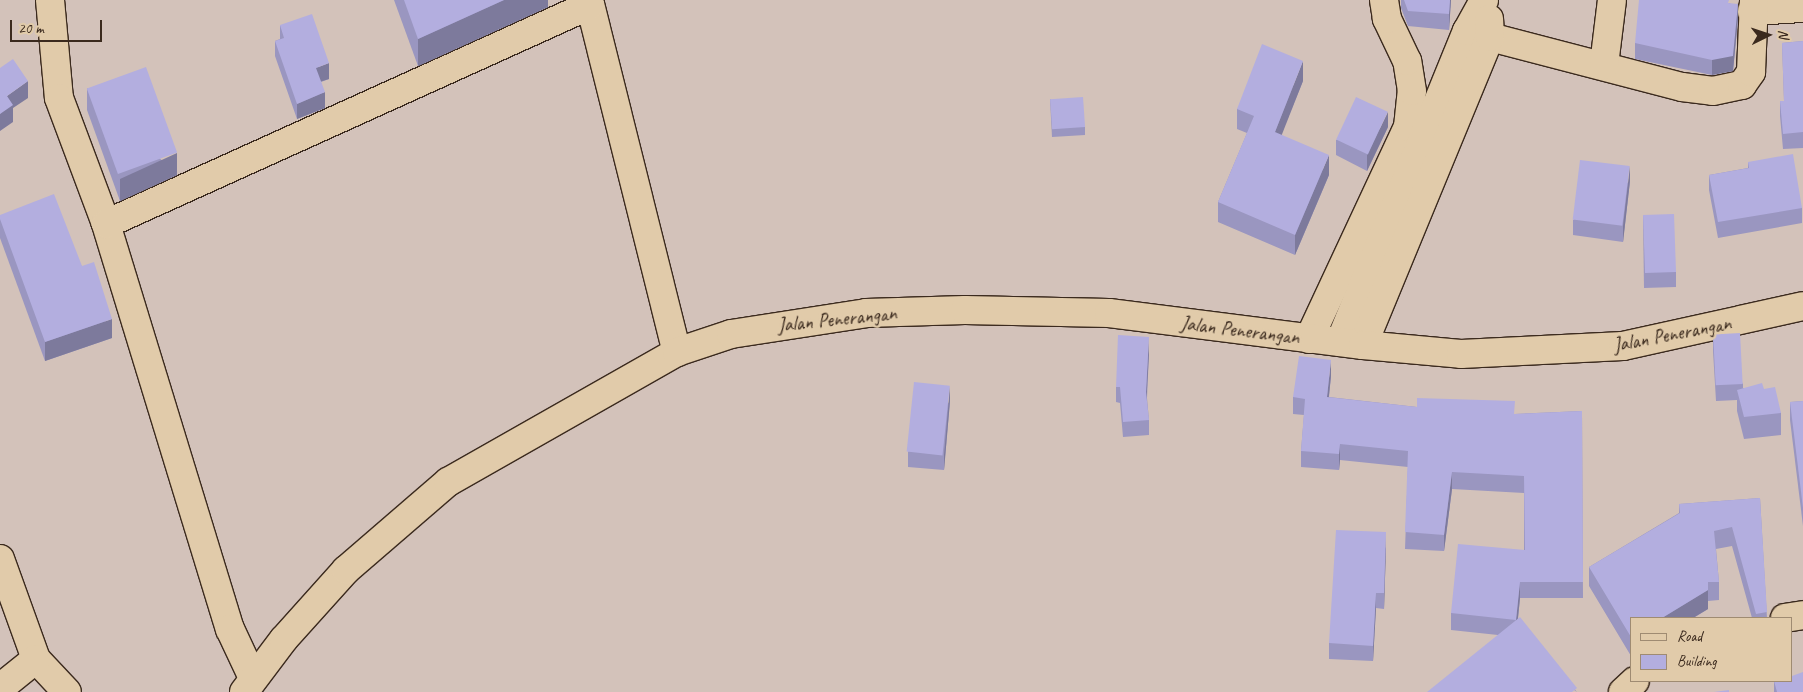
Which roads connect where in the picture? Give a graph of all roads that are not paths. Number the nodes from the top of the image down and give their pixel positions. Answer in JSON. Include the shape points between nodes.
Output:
{"nodes":[{"id":1,"x":50,"y":0,"type":"edge"},
{"id":2,"x":1384,"y":0,"type":"edge"},
{"id":3,"x":1484,"y":0,"type":"edge"},
{"id":4,"x":1488,"y":0,"type":"edge"},
{"id":5,"x":1612,"y":0,"type":"edge"},
{"id":6,"x":590,"y":2,"type":"edge"},
{"id":7,"x":1753,"y":5,"type":"edge"},
{"id":8,"x":1803,"y":8,"type":"edge"},
{"id":9,"x":1479,"y":34,"type":"junction"},
{"id":10,"x":1604,"y":65,"type":"junction"},
{"id":11,"x":106,"y":224,"type":"junction"},
{"id":12,"x":1803,"y":306,"type":"edge"},
{"id":13,"x":1309,"y":339,"type":"junction"},
{"id":14,"x":1352,"y":344,"type":"junction"},
{"id":15,"x":677,"y":352,"type":"junction"},
{"id":16,"x":0,"y":559,"type":"edge"},
{"id":17,"x":36,"y":659,"type":"junction"},
{"id":18,"x":1634,"y":682,"type":"edge"},
{"id":19,"x":248,"y":685,"type":"edge"},
{"id":20,"x":0,"y":688,"type":"edge"},
{"id":21,"x":67,"y":692,"type":"edge"},
{"id":22,"x":1623,"y":692,"type":"edge"}],
"edges":[{"from":1,"to":11,"type":"street","via":[[59,98]]},
{"from":2,"to":13,"type":"street","via":[[1387,19],[1407,61],[1412,91],[1408,126]]},
{"from":3,"to":9,"type":"street"},
{"from":4,"to":9,"type":"street"},
{"from":5,"to":10,"type":"street"},
{"from":6,"to":11,"type":"street"},
{"from":6,"to":15,"type":"street"},
{"from":7,"to":8,"type":"street"},
{"from":7,"to":10,"type":"street","via":[[1751,72],[1742,85],[1713,91],[1682,87]]},
{"from":9,"to":10,"type":"street"},
{"from":9,"to":14,"type":"street"},
{"from":11,"to":19,"type":"street"},
{"from":12,"to":14,"type":"street","name":"Jalan Penerangan","via":[[1623,346],[1461,354]]},
{"from":13,"to":14,"type":"street","name":"Jalan Penerangan"},
{"from":13,"to":15,"type":"street","name":"Jalan Penerangan","via":[[1109,313],[965,310],[866,313],[776,325],[731,334]]},
{"from":15,"to":19,"type":"street","name":"Jalan Penerangan","via":[[448,482],[346,570]]},
{"from":16,"to":17,"type":"street"},
{"from":17,"to":20,"type":"street"},
{"from":17,"to":21,"type":"street"},
{"from":18,"to":22,"type":"street"}]}
